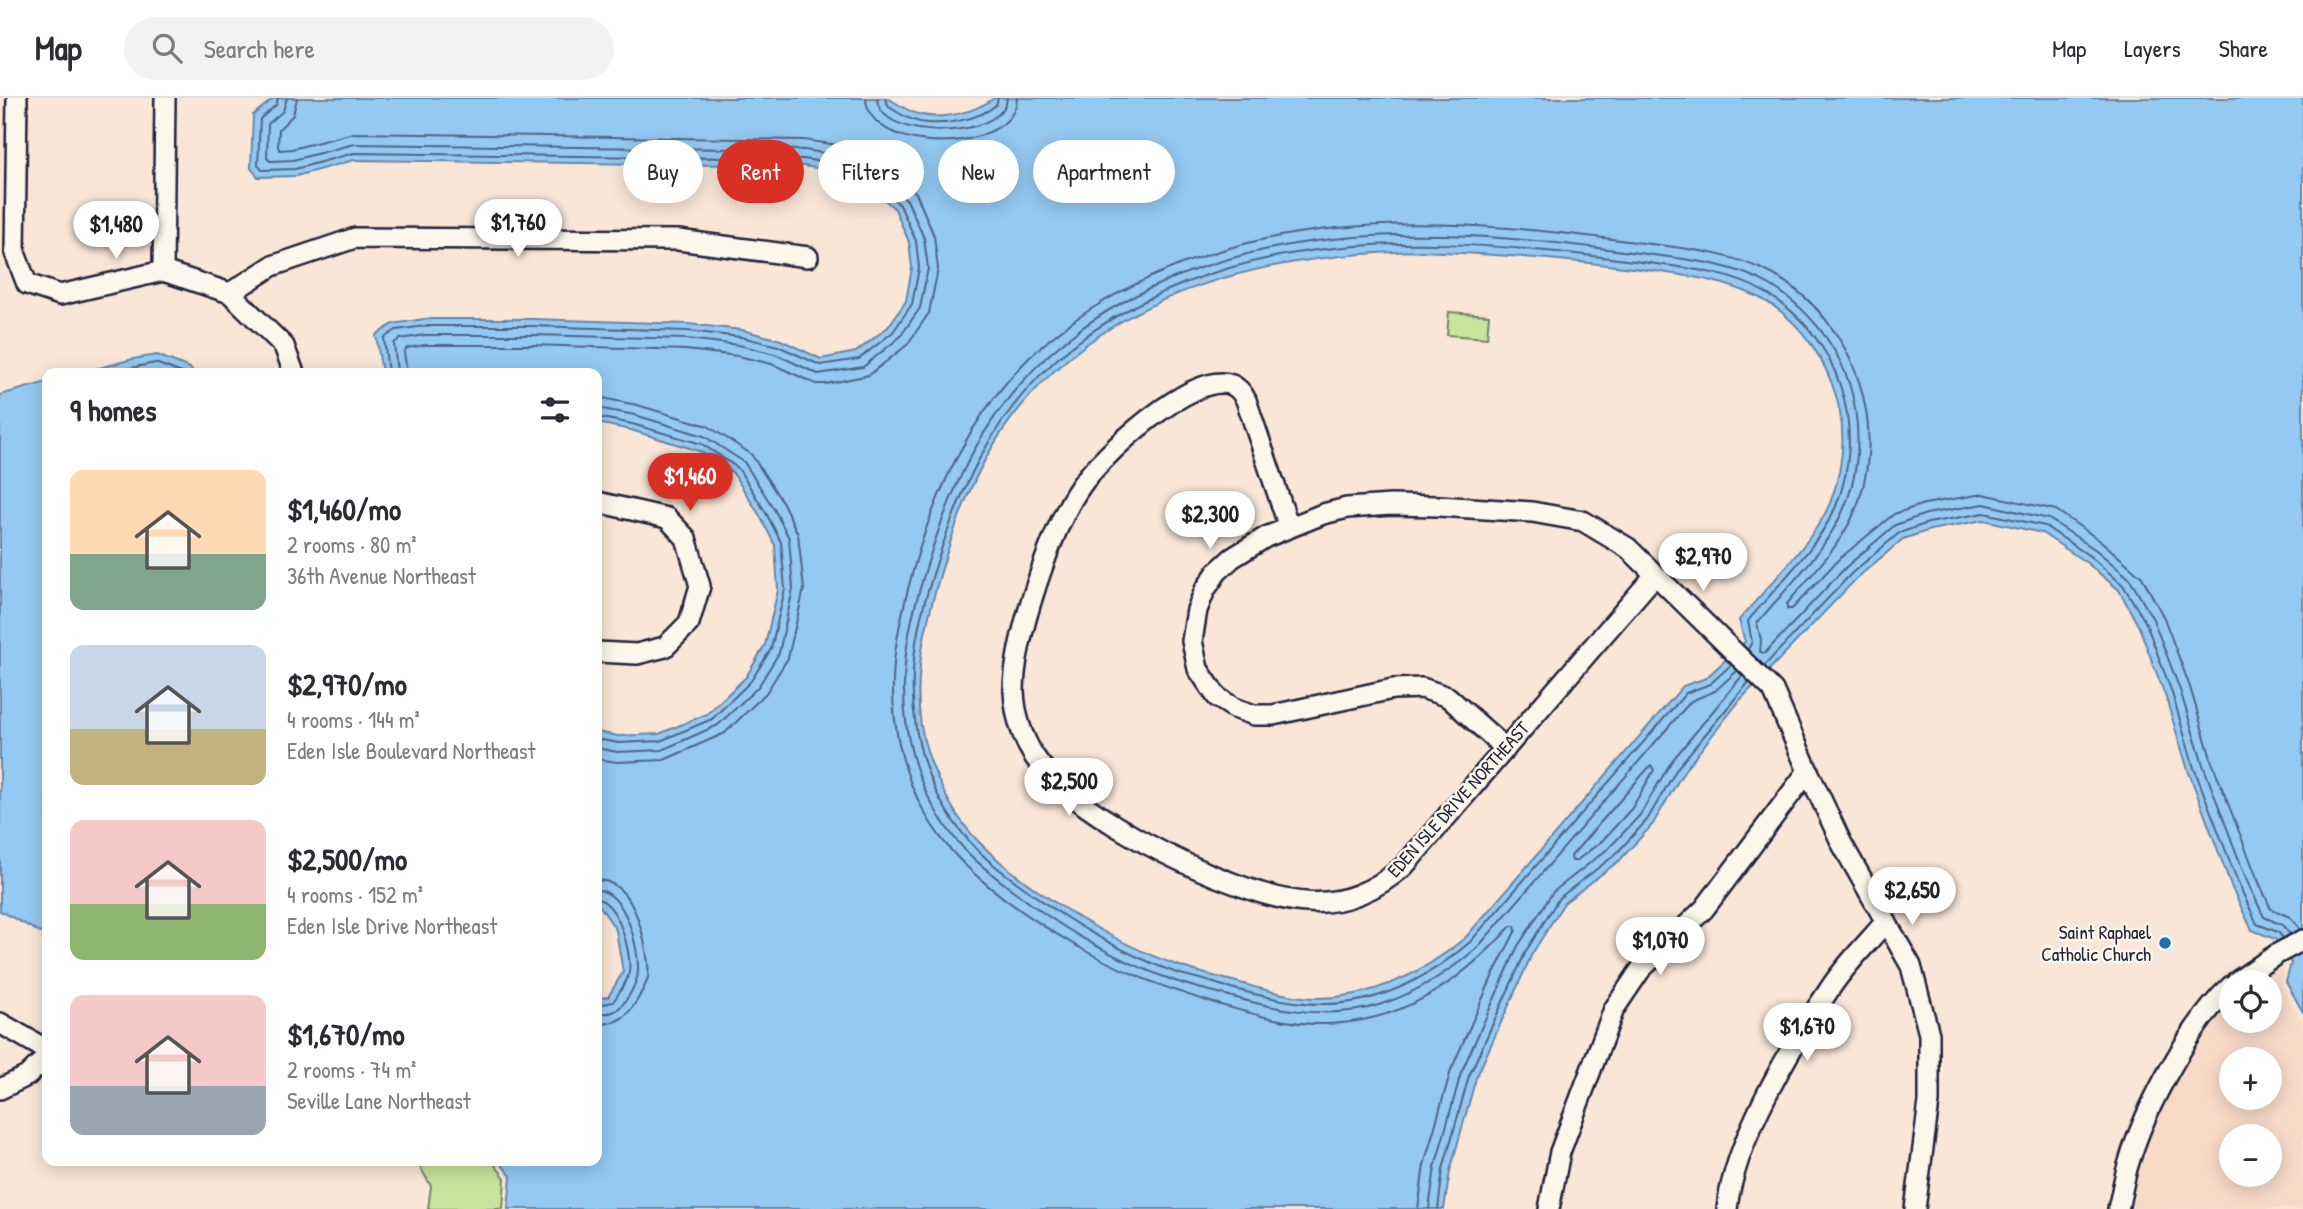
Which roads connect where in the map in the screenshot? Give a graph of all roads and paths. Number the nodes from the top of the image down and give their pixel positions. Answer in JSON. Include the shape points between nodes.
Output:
{"nodes":[{"id":1,"x":17,"y":98,"type":"edge"},
{"id":2,"x":165,"y":98,"type":"edge"},
{"id":3,"x":808,"y":257,"type":"dead end"},
{"id":4,"x":163,"y":271,"type":"junction"},
{"id":5,"x":230,"y":293,"type":"junction"},
{"id":6,"x":292,"y":368,"type":"edge"},
{"id":7,"x":602,"y":503,"type":"edge"},
{"id":8,"x":1289,"y":527,"type":"junction"},
{"id":9,"x":1655,"y":575,"type":"junction"},
{"id":10,"x":602,"y":652,"type":"edge"},
{"id":11,"x":1505,"y":748,"type":"junction"},
{"id":12,"x":1808,"y":771,"type":"junction"},
{"id":13,"x":1886,"y":921,"type":"junction"},
{"id":14,"x":2303,"y":940,"type":"edge"},
{"id":15,"x":2254,"y":970,"type":"edge"},
{"id":16,"x":2219,"y":999,"type":"edge"},
{"id":17,"x":0,"y":1023,"type":"edge"},
{"id":18,"x":42,"y":1047,"type":"edge"},
{"id":19,"x":42,"y":1062,"type":"edge"},
{"id":20,"x":0,"y":1089,"type":"edge"},
{"id":21,"x":1549,"y":1209,"type":"edge"},
{"id":22,"x":1727,"y":1209,"type":"edge"},
{"id":23,"x":1915,"y":1209,"type":"edge"},
{"id":24,"x":2118,"y":1209,"type":"edge"}],
"edges":[{"from":1,"to":4,"type":"street","via":[[15,253],[27,284],[60,295]]},
{"from":2,"to":4,"type":"street"},
{"from":3,"to":5,"type":"street","via":[[678,240],[355,238],[272,266]]},
{"from":4,"to":5,"type":"street"},
{"from":5,"to":6,"type":"street","via":[[284,346]]},
{"from":7,"to":10,"type":"street","via":[[667,519],[686,538],[700,586],[689,623],[665,648],[637,654]]},
{"from":8,"to":9,"type":"street","via":[[1347,508],[1391,505],[1549,514],[1597,527],[1628,548]]},
{"from":8,"to":11,"type":"street","via":[[1248,546],[1217,572],[1205,590],[1192,640],[1198,669],[1217,697],[1254,715],[1273,715],[1393,689],[1422,688],[1448,697]]},
{"from":8,"to":11,"type":"street","name":"EDEN ISLE DRIVE NORTHEAST","via":[[1246,400],[1232,385],[1211,384],[1194,391],[1134,429],[1114,448],[1080,487],[1063,516],[1022,632],[1015,670],[1017,717],[1034,756],[1049,775],[1106,818],[1193,867],[1288,900],[1334,903],[1372,890],[1404,866]]},
{"from":9,"to":11,"type":"street","name":"EDEN ISLE DRIVE NORTHEAST"},
{"from":9,"to":12,"type":"street","via":[[1773,690]]},
{"from":12,"to":13,"type":"street"},
{"from":12,"to":21,"type":"street","via":[[1704,909],[1640,969],[1614,1009],[1560,1152]]},
{"from":13,"to":22,"type":"street","via":[[1832,985],[1790,1054],[1744,1141]]},
{"from":13,"to":23,"type":"street","via":[[1911,967],[1929,1034],[1929,1102]]},
{"from":14,"to":15,"type":"street"},
{"from":16,"to":24,"type":"street","via":[[2189,1036],[2161,1089],[2129,1161]]},
{"from":17,"to":18,"type":"street"},
{"from":19,"to":20,"type":"street"}]}
